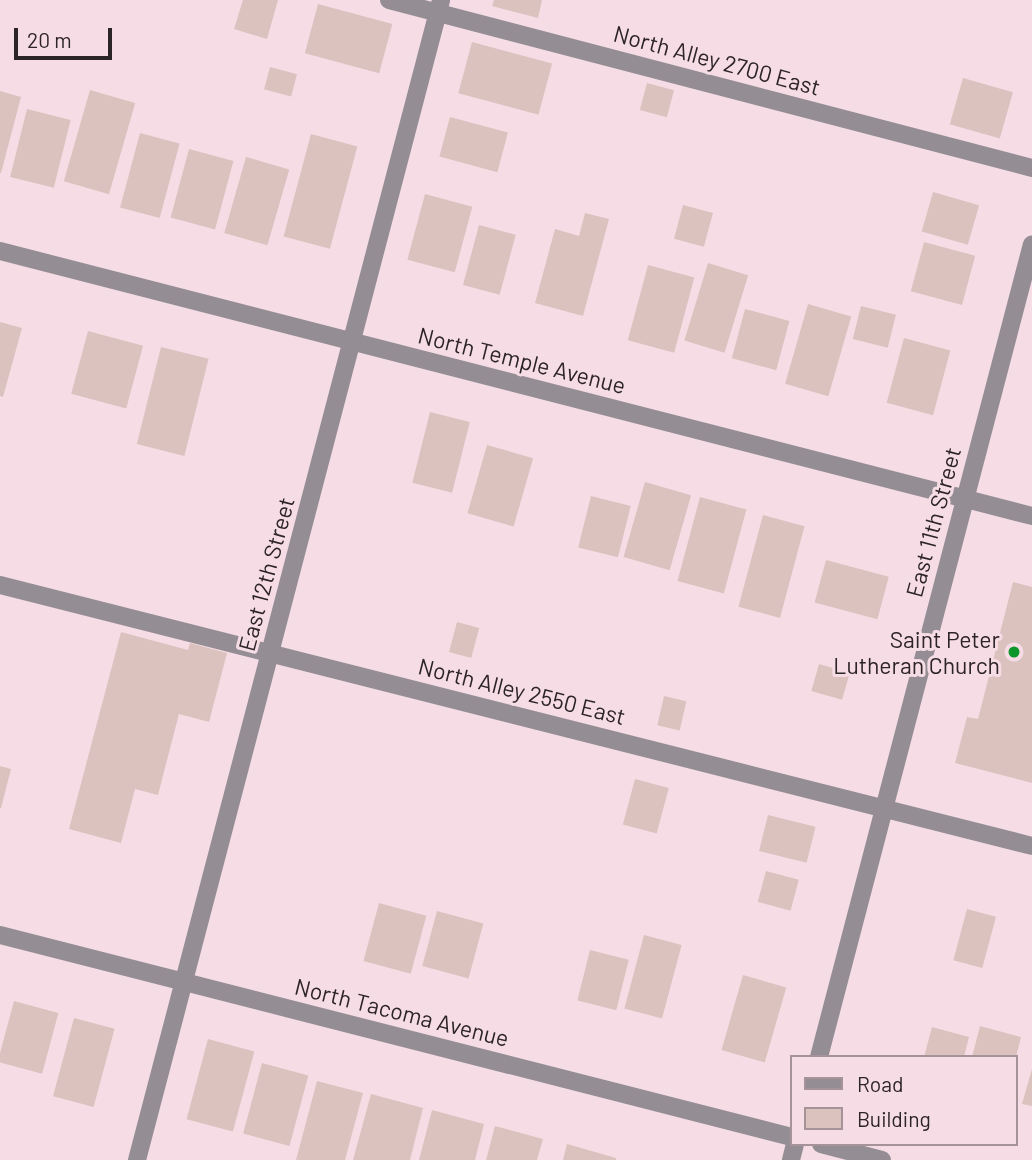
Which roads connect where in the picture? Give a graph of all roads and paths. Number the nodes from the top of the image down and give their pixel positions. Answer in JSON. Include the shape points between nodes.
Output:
{"nodes":[{"id":1,"x":389,"y":0,"type":"edge"},
{"id":2,"x":439,"y":6,"type":"edge"},
{"id":3,"x":1032,"y":168,"type":"edge"},
{"id":4,"x":1032,"y":244,"type":"edge"},
{"id":5,"x":0,"y":251,"type":"edge"},
{"id":6,"x":352,"y":341,"type":"junction"},
{"id":7,"x":965,"y":499,"type":"junction"},
{"id":8,"x":1032,"y":516,"type":"edge"},
{"id":9,"x":0,"y":585,"type":"edge"},
{"id":10,"x":271,"y":652,"type":"junction"},
{"id":11,"x":884,"y":808,"type":"junction"},
{"id":12,"x":1032,"y":846,"type":"edge"},
{"id":13,"x":0,"y":934,"type":"edge"},
{"id":14,"x":184,"y":981,"type":"junction"},
{"id":15,"x":820,"y":1055,"type":"edge"},
{"id":16,"x":790,"y":1136,"type":"edge"},
{"id":17,"x":829,"y":1146,"type":"edge"},
{"id":18,"x":137,"y":1160,"type":"edge"},
{"id":19,"x":882,"y":1160,"type":"edge"}],
"edges":[{"from":1,"to":2,"type":"street","name":"North Alley 2700 East"},
{"from":2,"to":3,"type":"street","name":"North Alley 2700 East"},
{"from":2,"to":6,"type":"street","name":"East 12th Street"},
{"from":4,"to":7,"type":"street","name":"East 11th Street"},
{"from":5,"to":6,"type":"street","name":"North Temple Avenue"},
{"from":6,"to":7,"type":"street","name":"North Temple Avenue"},
{"from":6,"to":10,"type":"street","name":"East 12th Street"},
{"from":7,"to":8,"type":"street","name":"North Temple Avenue"},
{"from":7,"to":11,"type":"street","name":"East 11th Street"},
{"from":9,"to":10,"type":"street","name":"North Alley 2550 East"},
{"from":10,"to":11,"type":"street","name":"North Alley 2550 East"},
{"from":10,"to":14,"type":"street","name":"East 12th Street"},
{"from":11,"to":12,"type":"street","name":"North Alley 2550 East"},
{"from":11,"to":15,"type":"street","name":"East 11th Street"},
{"from":13,"to":14,"type":"street","name":"North Tacoma Avenue"},
{"from":14,"to":16,"type":"street","name":"North Tacoma Avenue"},
{"from":14,"to":18,"type":"street","name":"East 12th Street"},
{"from":17,"to":19,"type":"street"}]}
